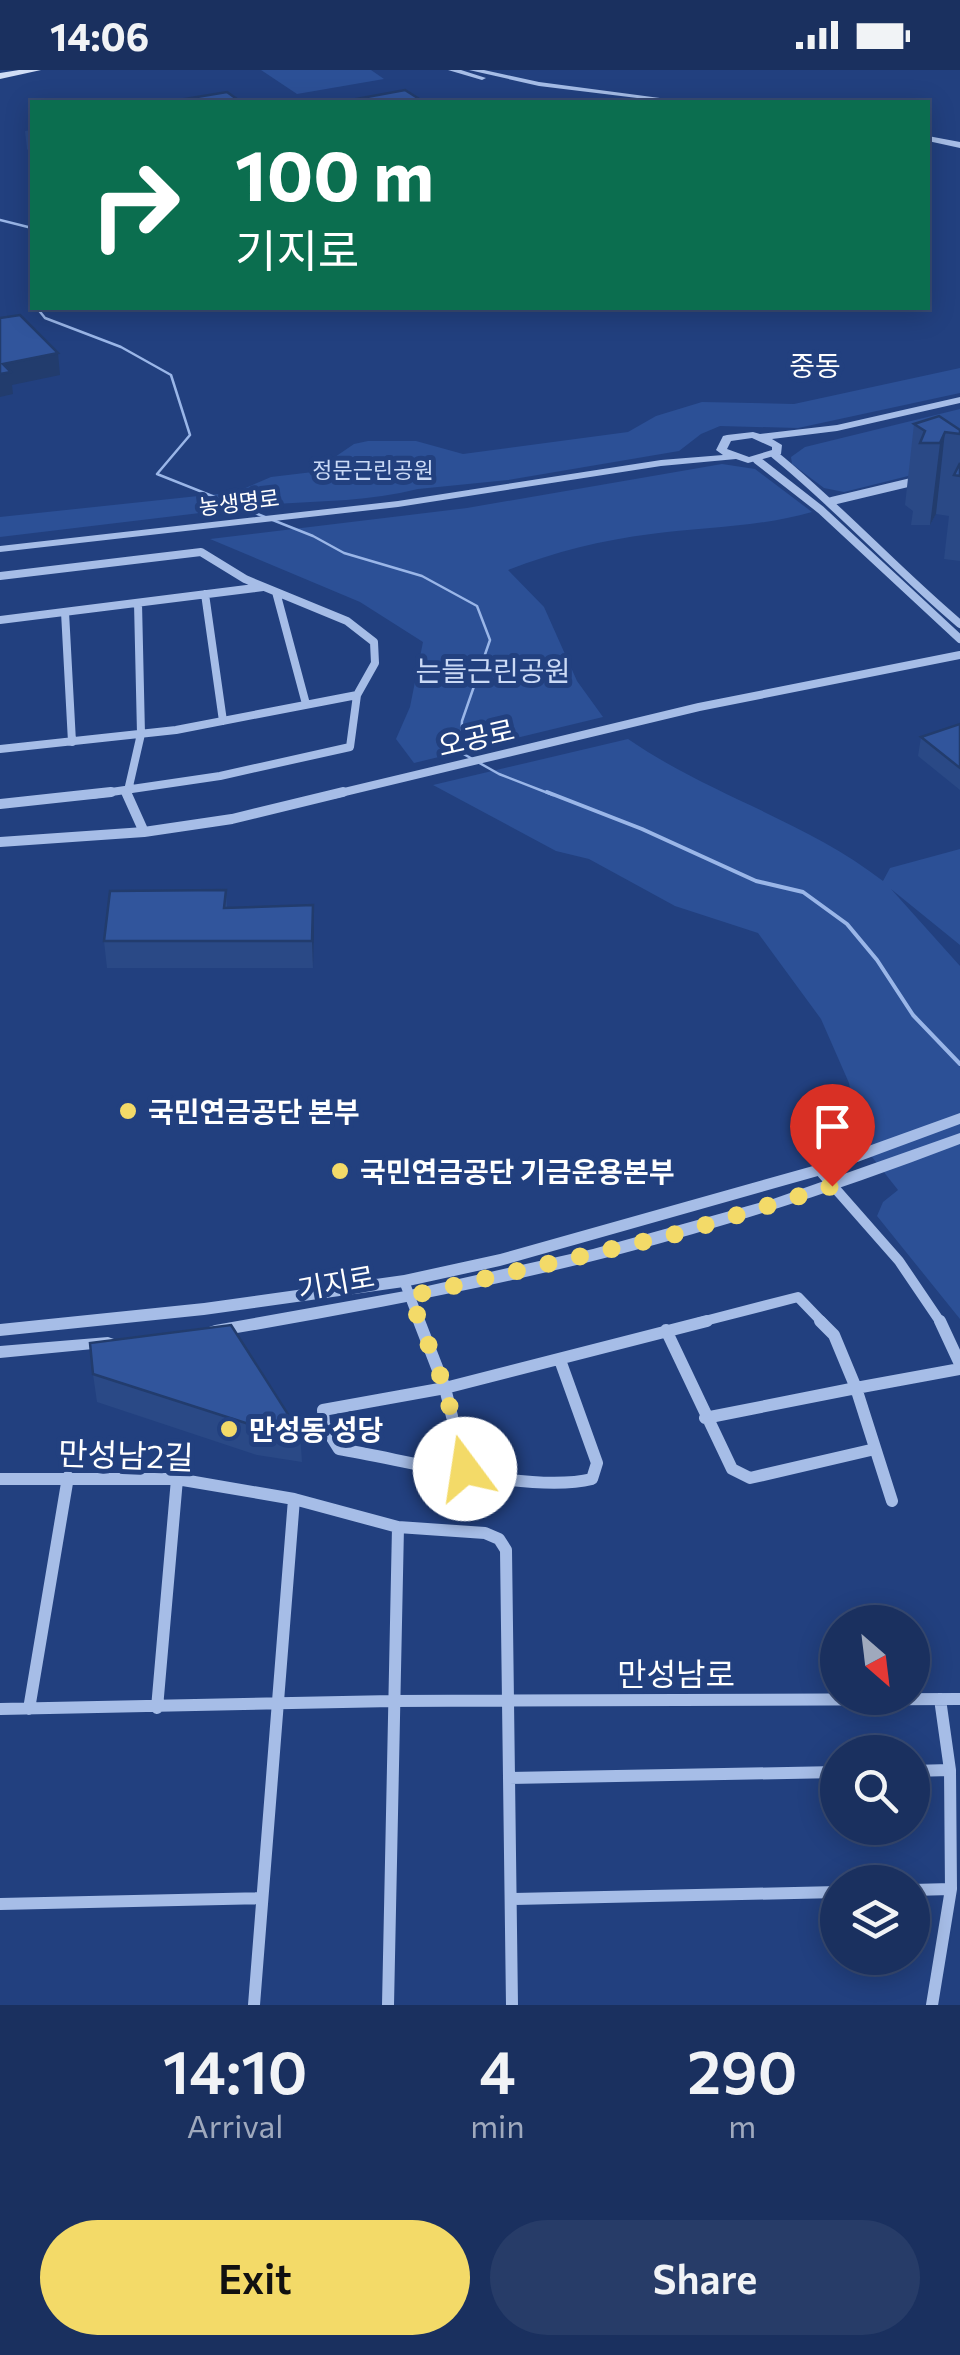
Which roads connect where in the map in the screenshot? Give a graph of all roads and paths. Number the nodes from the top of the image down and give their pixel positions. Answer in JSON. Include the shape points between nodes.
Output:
{"nodes":[{"id":1,"x":36,"y":70,"type":"edge"},
{"id":2,"x":452,"y":70,"type":"edge"},
{"id":3,"x":473,"y":70,"type":"edge"},
{"id":4,"x":2,"y":72,"type":"edge"},
{"id":5,"x":629,"y":100,"type":"edge"},
{"id":6,"x":670,"y":100,"type":"edge"},
{"id":7,"x":930,"y":136,"type":"edge"},
{"id":8,"x":960,"y":142,"type":"edge"},
{"id":9,"x":960,"y":400,"type":"edge"},
{"id":10,"x":837,"y":428,"type":"junction"},
{"id":11,"x":761,"y":436,"type":"junction"},
{"id":12,"x":722,"y":442,"type":"junction"},
{"id":13,"x":776,"y":452,"type":"junction"},
{"id":14,"x":732,"y":457,"type":"junction"},
{"id":15,"x":756,"y":460,"type":"junction"},
{"id":16,"x":660,"y":463,"type":"junction"},
{"id":17,"x":930,"y":478,"type":"edge"},
{"id":18,"x":832,"y":501,"type":"junction"},
{"id":19,"x":0,"y":550,"type":"edge"},
{"id":20,"x":0,"y":576,"type":"edge"},
{"id":21,"x":264,"y":586,"type":"junction"},
{"id":22,"x":276,"y":592,"type":"junction"},
{"id":23,"x":205,"y":594,"type":"junction"},
{"id":24,"x":138,"y":603,"type":"junction"},
{"id":25,"x":65,"y":612,"type":"junction"},
{"id":26,"x":0,"y":620,"type":"edge"},
{"id":27,"x":960,"y":624,"type":"edge"},
{"id":28,"x":960,"y":639,"type":"edge"},
{"id":29,"x":960,"y":655,"type":"edge"},
{"id":30,"x":357,"y":695,"type":"junction"},
{"id":31,"x":306,"y":704,"type":"junction"},
{"id":32,"x":223,"y":721,"type":"junction"},
{"id":33,"x":142,"y":734,"type":"junction"},
{"id":34,"x":72,"y":742,"type":"junction"},
{"id":35,"x":0,"y":750,"type":"edge"},
{"id":36,"x":126,"y":793,"type":"junction"},
{"id":37,"x":0,"y":804,"type":"edge"},
{"id":38,"x":144,"y":832,"type":"junction"},
{"id":39,"x":0,"y":842,"type":"edge"},
{"id":40,"x":960,"y":1118,"type":"edge"},
{"id":41,"x":960,"y":1138,"type":"edge"},
{"id":42,"x":884,"y":1157,"type":"junction"},
{"id":43,"x":818,"y":1170,"type":"junction"},
{"id":44,"x":832,"y":1186,"type":"junction"},
{"id":45,"x":407,"y":1289,"type":"junction"},
{"id":46,"x":0,"y":1330,"type":"edge"},
{"id":47,"x":666,"y":1330,"type":"junction"},
{"id":48,"x":193,"y":1335,"type":"edge"},
{"id":49,"x":134,"y":1340,"type":"edge"},
{"id":50,"x":0,"y":1352,"type":"edge"},
{"id":51,"x":560,"y":1360,"type":"junction"},
{"id":52,"x":960,"y":1367,"type":"edge"},
{"id":53,"x":445,"y":1388,"type":"junction"},
{"id":54,"x":856,"y":1388,"type":"junction"},
{"id":55,"x":705,"y":1418,"type":"junction"},
{"id":56,"x":875,"y":1450,"type":"junction"},
{"id":57,"x":465,"y":1469,"type":"junction"},
{"id":58,"x":68,"y":1477,"type":"junction"},
{"id":59,"x":178,"y":1479,"type":"junction"},
{"id":60,"x":0,"y":1480,"type":"edge"},
{"id":61,"x":294,"y":1498,"type":"junction"},
{"id":62,"x":892,"y":1501,"type":"dead end"},
{"id":63,"x":398,"y":1527,"type":"junction"},
{"id":64,"x":940,"y":1699,"type":"junction"},
{"id":65,"x":960,"y":1699,"type":"edge"},
{"id":66,"x":393,"y":1701,"type":"junction"},
{"id":67,"x":506,"y":1701,"type":"junction"},
{"id":68,"x":276,"y":1706,"type":"junction"},
{"id":69,"x":157,"y":1708,"type":"junction"},
{"id":70,"x":0,"y":1709,"type":"edge"},
{"id":71,"x":29,"y":1709,"type":"junction"},
{"id":72,"x":950,"y":1770,"type":"junction"},
{"id":73,"x":930,"y":1771,"type":"edge"},
{"id":74,"x":820,"y":1772,"type":"edge"},
{"id":75,"x":510,"y":1778,"type":"junction"},
{"id":76,"x":951,"y":1889,"type":"junction"},
{"id":77,"x":930,"y":1890,"type":"edge"},
{"id":78,"x":820,"y":1892,"type":"edge"},
{"id":79,"x":262,"y":1898,"type":"junction"},
{"id":80,"x":514,"y":1899,"type":"junction"},
{"id":81,"x":0,"y":1904,"type":"edge"},
{"id":82,"x":254,"y":2005,"type":"edge"},
{"id":83,"x":388,"y":2005,"type":"edge"},
{"id":84,"x":512,"y":2005,"type":"edge"},
{"id":85,"x":932,"y":2005,"type":"edge"}],
"edges":[{"from":1,"to":4,"type":"main road"},
{"from":2,"to":5,"type":"street"},
{"from":3,"to":6,"type":"street"},
{"from":7,"to":8,"type":"street"},
{"from":9,"to":10,"type":"street"},
{"from":10,"to":11,"type":"street"},
{"from":10,"to":13,"type":"street"},
{"from":11,"to":12,"type":"street"},
{"from":11,"to":13,"type":"street","via":[[777,445]]},
{"from":12,"to":14,"type":"street","via":[[721,450]]},
{"from":12,"to":16,"type":"street"},
{"from":13,"to":15,"type":"street"},
{"from":13,"to":18,"type":"street"},
{"from":14,"to":15,"type":"street"},
{"from":14,"to":16,"type":"street"},
{"from":15,"to":28,"type":"street","via":[[840,527]]},
{"from":16,"to":19,"type":"street","name":"농생명로","via":[[324,513]]},
{"from":17,"to":18,"type":"street"},
{"from":18,"to":27,"type":"street"},
{"from":20,"to":21,"type":"street","via":[[201,552]]},
{"from":21,"to":22,"type":"street"},
{"from":21,"to":23,"type":"street"},
{"from":22,"to":30,"type":"street","via":[[347,621],[374,642],[375,662]]},
{"from":22,"to":31,"type":"street"},
{"from":23,"to":24,"type":"street"},
{"from":23,"to":32,"type":"street"},
{"from":24,"to":25,"type":"street"},
{"from":24,"to":33,"type":"street"},
{"from":25,"to":26,"type":"street"},
{"from":25,"to":34,"type":"street"},
{"from":29,"to":38,"type":"street","name":"오공로","via":[[699,707],[300,805]]},
{"from":30,"to":31,"type":"street"},
{"from":30,"to":36,"type":"street","via":[[350,747]]},
{"from":31,"to":32,"type":"street"},
{"from":32,"to":33,"type":"street"},
{"from":33,"to":34,"type":"street"},
{"from":33,"to":36,"type":"street"},
{"from":34,"to":35,"type":"street"},
{"from":36,"to":37,"type":"street"},
{"from":36,"to":38,"type":"street"},
{"from":38,"to":39,"type":"street","name":"오공로"},
{"from":40,"to":42,"type":"street","name":"기지로"},
{"from":41,"to":42,"type":"street","name":"기지로"},
{"from":42,"to":43,"type":"street","name":"기지로"},
{"from":42,"to":44,"type":"street","name":"기지로"},
{"from":43,"to":44,"type":"street"},
{"from":43,"to":45,"type":"street","name":"기지로"},
{"from":44,"to":45,"type":"street","name":"기지로","via":[[676,1234]]},
{"from":44,"to":52,"type":"street","via":[[919,1287],[950,1336]]},
{"from":45,"to":46,"type":"street","name":"기지로"},
{"from":45,"to":48,"type":"street","name":"기지로"},
{"from":45,"to":53,"type":"street"},
{"from":47,"to":51,"type":"street"},
{"from":47,"to":54,"type":"street","via":[[798,1297],[834,1335]]},
{"from":47,"to":55,"type":"street"},
{"from":49,"to":50,"type":"street"},
{"from":51,"to":53,"type":"street"},
{"from":51,"to":57,"type":"street","via":[[597,1463],[592,1479],[537,1483]]},
{"from":52,"to":54,"type":"street"},
{"from":53,"to":57,"type":"street"},
{"from":53,"to":57,"type":"street","via":[[323,1410],[324,1425],[339,1449]]},
{"from":54,"to":55,"type":"street"},
{"from":54,"to":56,"type":"street"},
{"from":55,"to":56,"type":"street","via":[[732,1469],[750,1478]]},
{"from":56,"to":62,"type":"street"},
{"from":58,"to":59,"type":"street","name":"만성남2길"},
{"from":58,"to":60,"type":"street","name":"만성남2길"},
{"from":58,"to":71,"type":"street"},
{"from":59,"to":61,"type":"street","name":"만성남2길"},
{"from":59,"to":69,"type":"street"},
{"from":61,"to":63,"type":"street","name":"만성남2길"},
{"from":61,"to":68,"type":"street"},
{"from":63,"to":66,"type":"street"},
{"from":63,"to":67,"type":"street","name":"만성남2길","via":[[486,1533],[506,1550]]},
{"from":64,"to":65,"type":"street","name":"만성남로"},
{"from":64,"to":67,"type":"street","name":"만성남로"},
{"from":64,"to":72,"type":"street"},
{"from":66,"to":67,"type":"street","name":"만성남로"},
{"from":66,"to":68,"type":"street","name":"만성남로"},
{"from":66,"to":83,"type":"street"},
{"from":67,"to":75,"type":"street","name":"만성남2길"},
{"from":68,"to":69,"type":"street","name":"만성남로"},
{"from":68,"to":79,"type":"street"},
{"from":69,"to":71,"type":"street","name":"만성남로"},
{"from":70,"to":71,"type":"street","name":"만성남로"},
{"from":72,"to":73,"type":"street"},
{"from":72,"to":76,"type":"street"},
{"from":74,"to":75,"type":"street"},
{"from":75,"to":80,"type":"street","name":"만성남2길"},
{"from":76,"to":77,"type":"street"},
{"from":76,"to":85,"type":"street"},
{"from":78,"to":80,"type":"street"},
{"from":79,"to":81,"type":"street"},
{"from":79,"to":82,"type":"street"},
{"from":80,"to":84,"type":"street","name":"만성남2길"}]}
